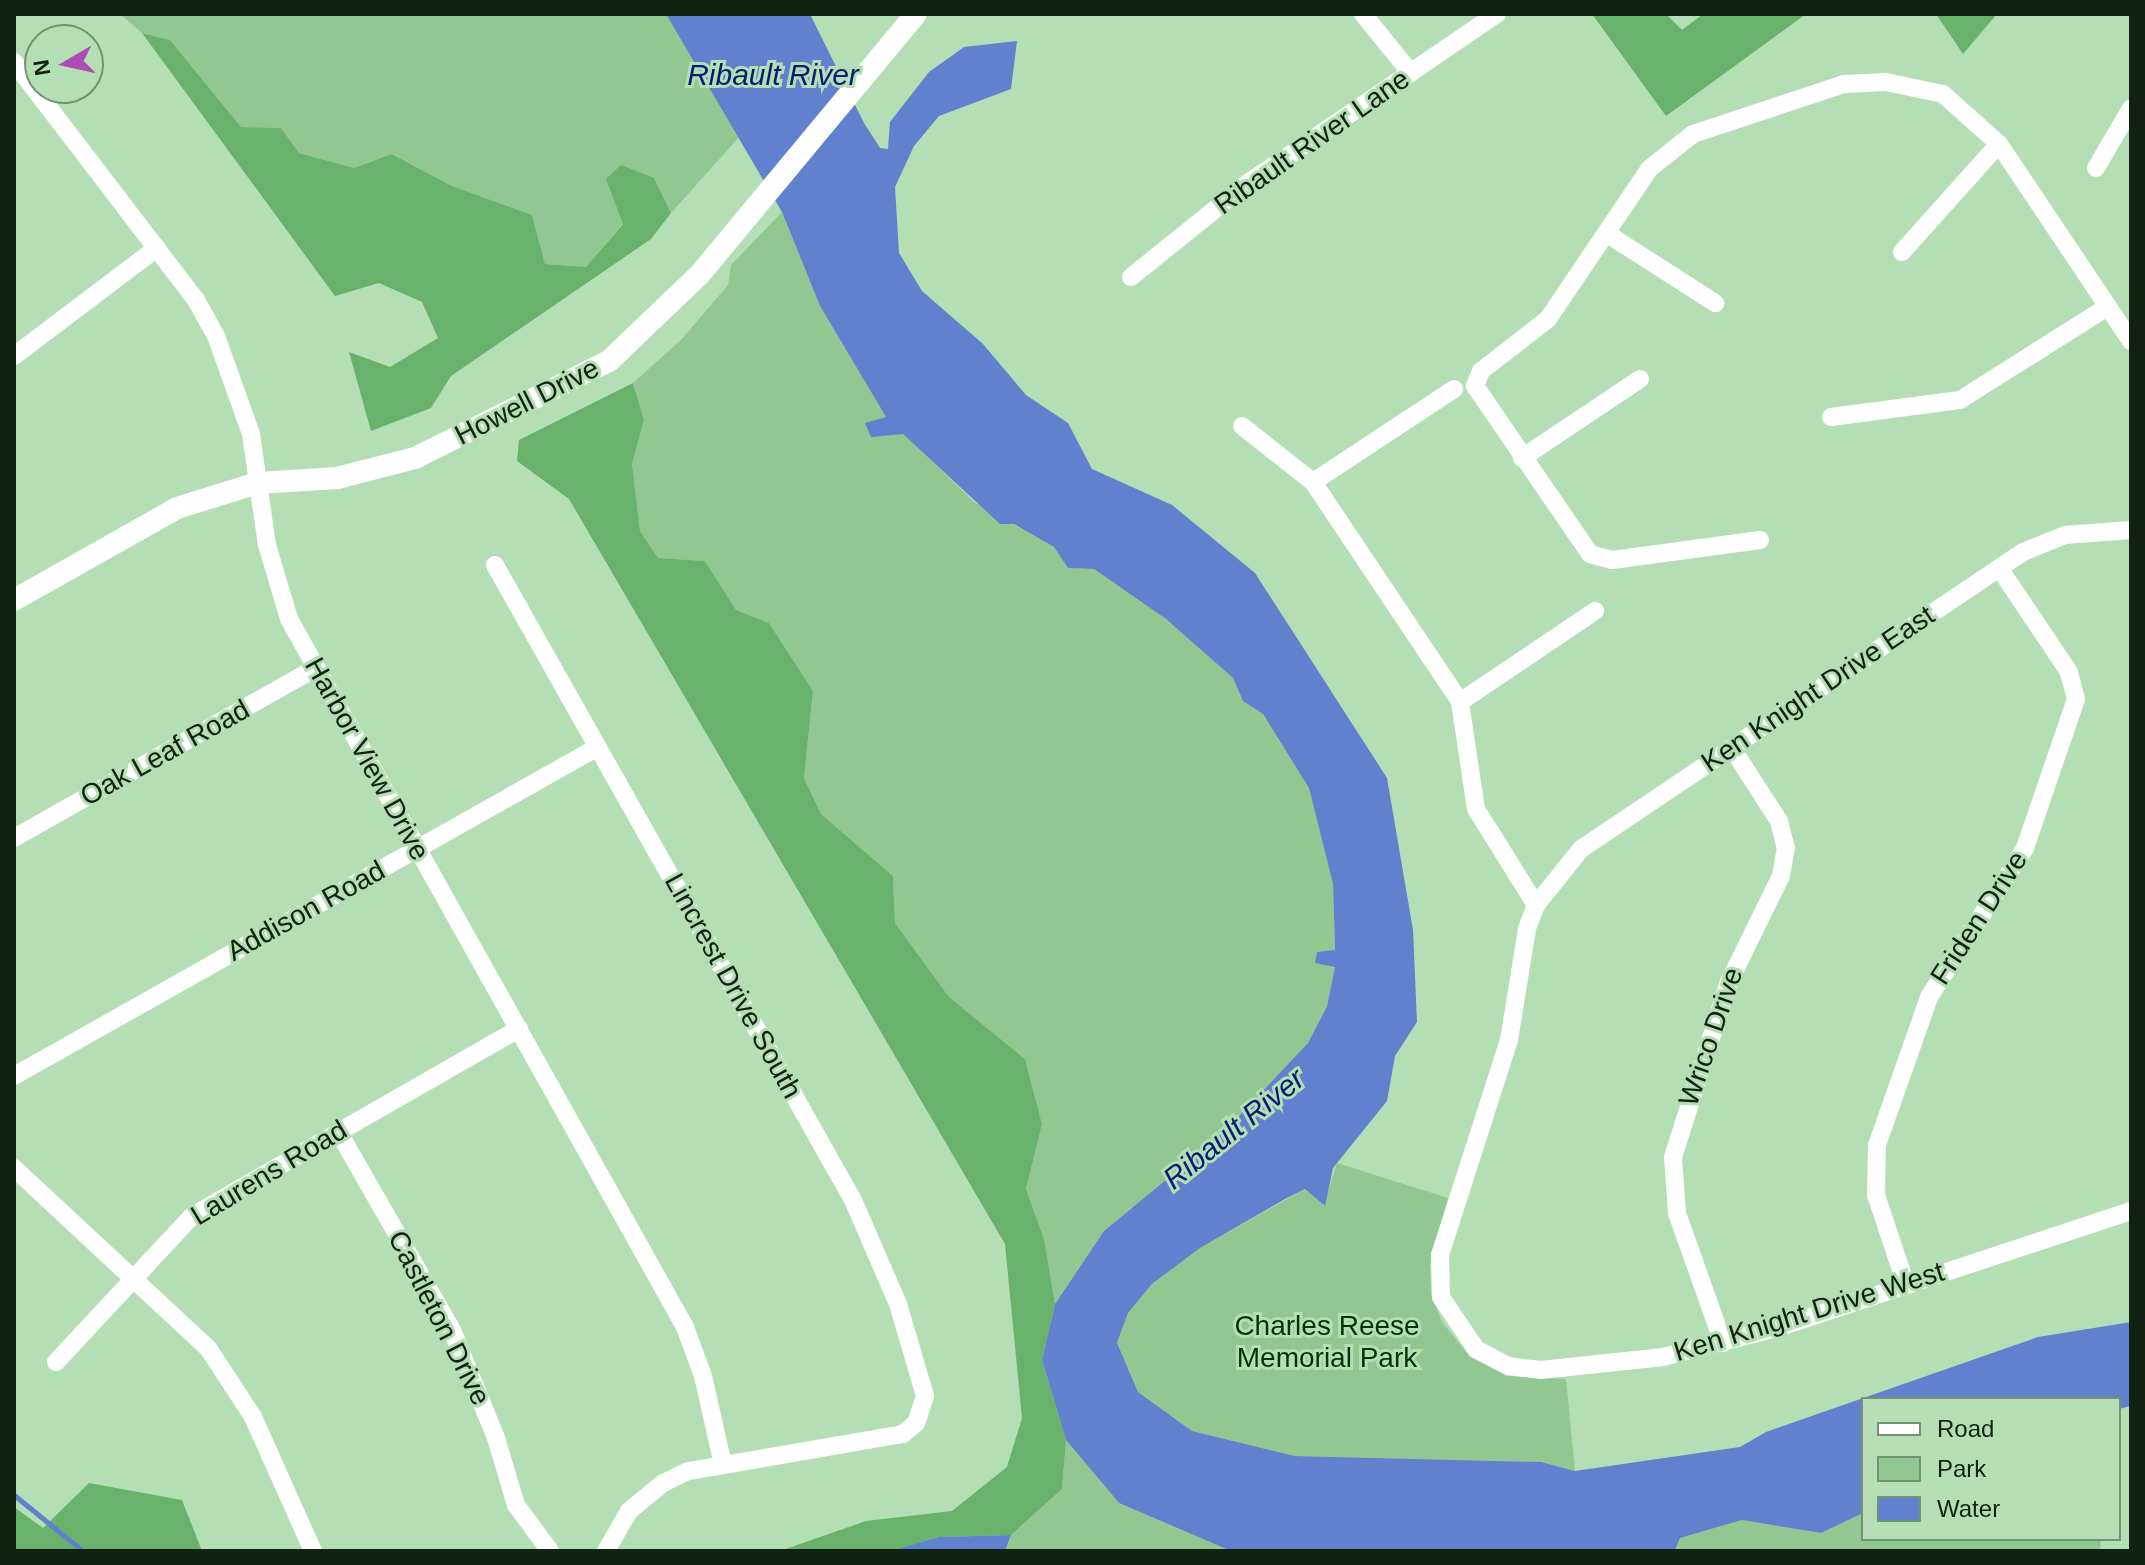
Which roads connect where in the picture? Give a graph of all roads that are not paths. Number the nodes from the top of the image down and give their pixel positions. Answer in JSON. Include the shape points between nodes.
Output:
{"nodes":[{"id":1,"x":1363,"y":14,"type":"edge"},
{"id":2,"x":1497,"y":14,"type":"edge"},
{"id":3,"x":913,"y":18,"type":"edge"},
{"id":4,"x":14,"y":62,"type":"edge"},
{"id":5,"x":1411,"y":73,"type":"junction"},
{"id":6,"x":2131,"y":108,"type":"edge"},
{"id":7,"x":1999,"y":144,"type":"junction"},
{"id":8,"x":2096,"y":168,"type":"dead end"},
{"id":9,"x":1606,"y":233,"type":"junction"},
{"id":10,"x":157,"y":248,"type":"junction"},
{"id":11,"x":1902,"y":252,"type":"dead end"},
{"id":12,"x":1131,"y":277,"type":"dead end"},
{"id":13,"x":1715,"y":303,"type":"dead end"},
{"id":14,"x":2107,"y":307,"type":"junction"},
{"id":15,"x":2131,"y":341,"type":"edge"},
{"id":16,"x":14,"y":356,"type":"edge"},
{"id":17,"x":1640,"y":379,"type":"dead end"},
{"id":18,"x":1454,"y":389,"type":"dead end"},
{"id":19,"x":1831,"y":417,"type":"dead end"},
{"id":20,"x":1242,"y":426,"type":"dead end"},
{"id":21,"x":1522,"y":458,"type":"junction"},
{"id":22,"x":1313,"y":482,"type":"junction"},
{"id":23,"x":258,"y":483,"type":"junction"},
{"id":24,"x":2131,"y":530,"type":"edge"},
{"id":25,"x":1760,"y":540,"type":"dead end"},
{"id":26,"x":495,"y":565,"type":"dead end"},
{"id":27,"x":1999,"y":568,"type":"junction"},
{"id":28,"x":14,"y":600,"type":"edge"},
{"id":29,"x":1595,"y":611,"type":"dead end"},
{"id":30,"x":316,"y":668,"type":"junction"},
{"id":31,"x":1460,"y":702,"type":"junction"},
{"id":32,"x":598,"y":747,"type":"junction"},
{"id":33,"x":1732,"y":748,"type":"junction"},
{"id":34,"x":14,"y":838,"type":"edge"},
{"id":35,"x":417,"y":848,"type":"junction"},
{"id":36,"x":1536,"y":905,"type":"junction"},
{"id":37,"x":519,"y":1029,"type":"junction"},
{"id":38,"x":14,"y":1076,"type":"edge"},
{"id":39,"x":338,"y":1131,"type":"junction"},
{"id":40,"x":14,"y":1168,"type":"edge"},
{"id":41,"x":2131,"y":1211,"type":"edge"},
{"id":42,"x":136,"y":1275,"type":"junction"},
{"id":43,"x":1906,"y":1285,"type":"junction"},
{"id":44,"x":1723,"y":1343,"type":"junction"},
{"id":45,"x":56,"y":1362,"type":"dead end"},
{"id":46,"x":723,"y":1465,"type":"junction"},
{"id":47,"x":313,"y":1551,"type":"edge"},
{"id":48,"x":550,"y":1551,"type":"edge"},
{"id":49,"x":606,"y":1551,"type":"edge"}],
"edges":[{"from":1,"to":5,"type":"street"},
{"from":2,"to":5,"type":"street","name":"Ribault River Lane"},
{"from":3,"to":23,"type":"street","name":"Howell Drive","via":[[700,274],[609,361],[429,451],[373,471]]},
{"from":4,"to":10,"type":"street","name":"Harbor View Drive"},
{"from":5,"to":12,"type":"street","name":"Ribault River Lane","via":[[1248,183]]},
{"from":6,"to":8,"type":"street"},
{"from":7,"to":9,"type":"street","via":[[1943,94],[1886,82],[1844,84],[1693,134],[1649,169]]},
{"from":7,"to":11,"type":"street"},
{"from":7,"to":14,"type":"street"},
{"from":9,"to":13,"type":"street"},
{"from":9,"to":21,"type":"street","via":[[1548,319],[1476,380]]},
{"from":10,"to":16,"type":"street"},
{"from":10,"to":23,"type":"street","name":"Harbor View Drive","via":[[196,300],[231,368]]},
{"from":14,"to":15,"type":"street"},
{"from":14,"to":19,"type":"street","via":[[1960,400]]},
{"from":17,"to":21,"type":"street"},
{"from":18,"to":22,"type":"street"},
{"from":20,"to":22,"type":"street"},
{"from":21,"to":25,"type":"street","via":[[1583,547],[1598,559]]},
{"from":22,"to":31,"type":"street"},
{"from":23,"to":28,"type":"street","name":"Howell Drive","via":[[177,508]]},
{"from":23,"to":30,"type":"street","name":"Harbor View Drive","via":[[276,583]]},
{"from":24,"to":27,"type":"street","name":"Ken Knight Drive East","via":[[2065,535]]},
{"from":26,"to":32,"type":"street","name":"Lincrest Drive South"},
{"from":27,"to":33,"type":"street","name":"Ken Knight Drive East"},
{"from":27,"to":43,"type":"street","name":"Friden Drive","via":[[2069,672],[2076,699],[2025,848],[1943,968],[1877,1145],[1876,1195]]},
{"from":29,"to":31,"type":"street"},
{"from":30,"to":34,"type":"street","name":"Oak Leaf Road"},
{"from":30,"to":35,"type":"street","name":"Harbor View Drive"},
{"from":31,"to":36,"type":"street","via":[[1476,809]]},
{"from":32,"to":35,"type":"street","name":"Addison Road"},
{"from":32,"to":46,"type":"street","name":"Lincrest Drive South","via":[[860,1214],[923,1383],[924,1409],[916,1423],[888,1438]]},
{"from":33,"to":36,"type":"street","name":"Ken Knight Drive East","via":[[1581,849]]},
{"from":33,"to":44,"type":"street","name":"Wrico Drive","via":[[1779,821],[1786,849],[1781,876],[1738,957],[1673,1157],[1677,1213]]},
{"from":35,"to":37,"type":"street","name":"Harbor View Drive"},
{"from":35,"to":38,"type":"street","name":"Addison Road"},
{"from":36,"to":44,"type":"street","name":"Ken Knight Drive West","via":[[1509,1040],[1440,1255],[1441,1297],[1449,1317],[1493,1360],[1523,1368],[1598,1366]]},
{"from":37,"to":39,"type":"street","name":"Laurens Road"},
{"from":37,"to":46,"type":"street","name":"Harbor View Drive","via":[[685,1327],[703,1376]]},
{"from":39,"to":42,"type":"street","name":"Laurens Road","via":[[192,1216]]},
{"from":39,"to":48,"type":"street","name":"Castleton Drive","via":[[452,1330],[491,1424],[516,1505]]},
{"from":40,"to":42,"type":"street"},
{"from":41,"to":43,"type":"street","name":"Ken Knight Drive West"},
{"from":42,"to":45,"type":"street","name":"Laurens Road"},
{"from":42,"to":47,"type":"street","via":[[181,1317],[232,1382]]},
{"from":43,"to":44,"type":"street","name":"Ken Knight Drive West"},
{"from":46,"to":49,"type":"street","via":[[688,1471],[643,1496]]}]}
